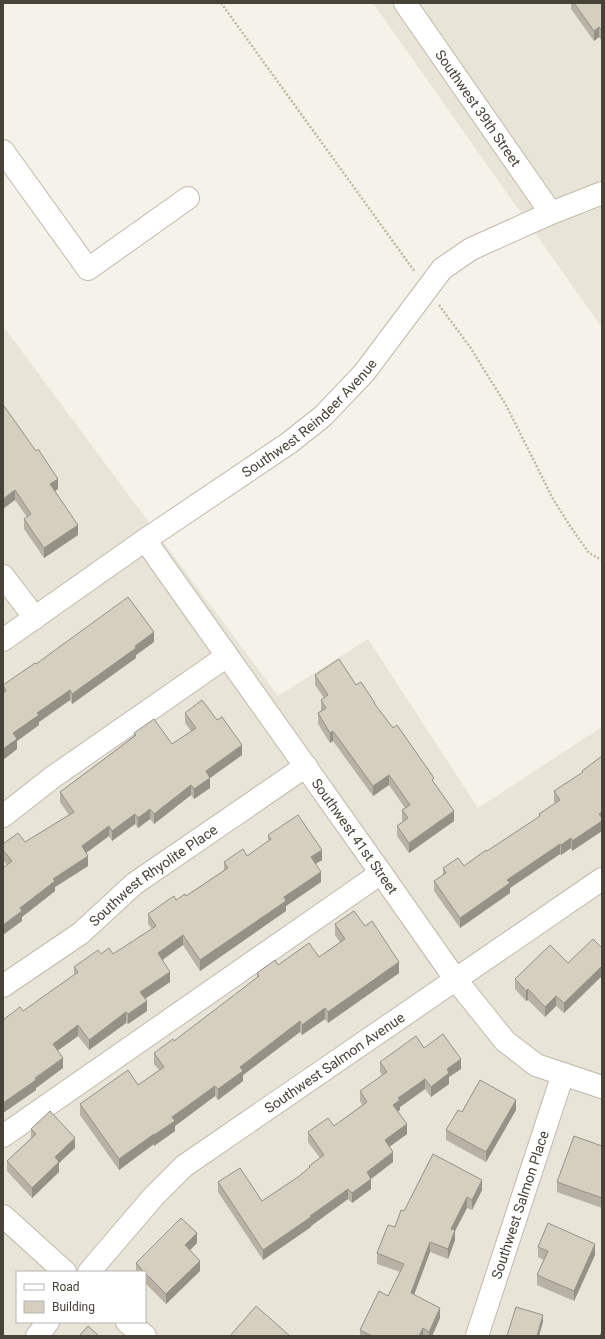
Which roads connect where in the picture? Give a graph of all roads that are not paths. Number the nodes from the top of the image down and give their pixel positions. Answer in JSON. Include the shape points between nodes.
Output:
{"nodes":[{"id":1,"x":405,"y":3,"type":"edge"},
{"id":2,"x":3,"y":151,"type":"edge"},
{"id":3,"x":602,"y":194,"type":"edge"},
{"id":4,"x":188,"y":198,"type":"dead end"},
{"id":5,"x":551,"y":213,"type":"junction"},
{"id":6,"x":145,"y":540,"type":"junction"},
{"id":7,"x":3,"y":576,"type":"edge"},
{"id":8,"x":35,"y":618,"type":"junction"},
{"id":9,"x":3,"y":640,"type":"edge"},
{"id":10,"x":227,"y":656,"type":"junction"},
{"id":11,"x":306,"y":766,"type":"junction"},
{"id":12,"x":3,"y":816,"type":"edge"},
{"id":13,"x":381,"y":873,"type":"junction"},
{"id":14,"x":602,"y":879,"type":"edge"},
{"id":15,"x":456,"y":980,"type":"junction"},
{"id":16,"x":3,"y":986,"type":"edge"},
{"id":17,"x":563,"y":1074,"type":"junction"},
{"id":18,"x":602,"y":1088,"type":"edge"},
{"id":19,"x":3,"y":1136,"type":"edge"},
{"id":20,"x":3,"y":1216,"type":"edge"},
{"id":21,"x":64,"y":1271,"type":"edge"},
{"id":22,"x":90,"y":1271,"type":"edge"},
{"id":23,"x":47,"y":1323,"type":"edge"},
{"id":24,"x":128,"y":1323,"type":"edge"},
{"id":25,"x":37,"y":1336,"type":"edge"},
{"id":26,"x":145,"y":1336,"type":"edge"},
{"id":27,"x":477,"y":1336,"type":"edge"}],
"edges":[{"from":1,"to":5,"type":"street","name":"Southwest 39th Street"},
{"from":2,"to":4,"type":"street","via":[[88,269]]},
{"from":3,"to":5,"type":"street","name":"Southwest Reindeer Avenue"},
{"from":5,"to":6,"type":"street","name":"Southwest Reindeer Avenue","via":[[471,249],[442,269],[364,373],[323,416],[290,443]]},
{"from":6,"to":8,"type":"street","name":"Southwest Reindeer Avenue"},
{"from":6,"to":10,"type":"street","name":"Southwest 41st Street"},
{"from":7,"to":8,"type":"street"},
{"from":8,"to":9,"type":"street","name":"Southwest Reindeer Avenue"},
{"from":10,"to":11,"type":"street","name":"Southwest 41st Street"},
{"from":10,"to":12,"type":"street","via":[[53,777]]},
{"from":11,"to":13,"type":"street","name":"Southwest 41st Street"},
{"from":11,"to":16,"type":"street","name":"Southwest Rhyolite Place","via":[[134,884],[81,933]]},
{"from":13,"to":15,"type":"street","name":"Southwest 41st Street"},
{"from":13,"to":19,"type":"street"},
{"from":14,"to":15,"type":"street","name":"Southwest Salmon Avenue"},
{"from":15,"to":17,"type":"street","name":"Southwest 41st Street","via":[[505,1041],[536,1065]]},
{"from":15,"to":22,"type":"street","name":"Southwest Salmon Avenue","via":[[184,1166],[154,1196]]},
{"from":17,"to":18,"type":"street","name":"Southwest 41st Street"},
{"from":17,"to":27,"type":"street","name":"Southwest Salmon Place"},
{"from":20,"to":21,"type":"street"},
{"from":23,"to":25,"type":"street"},
{"from":24,"to":26,"type":"street"}]}
